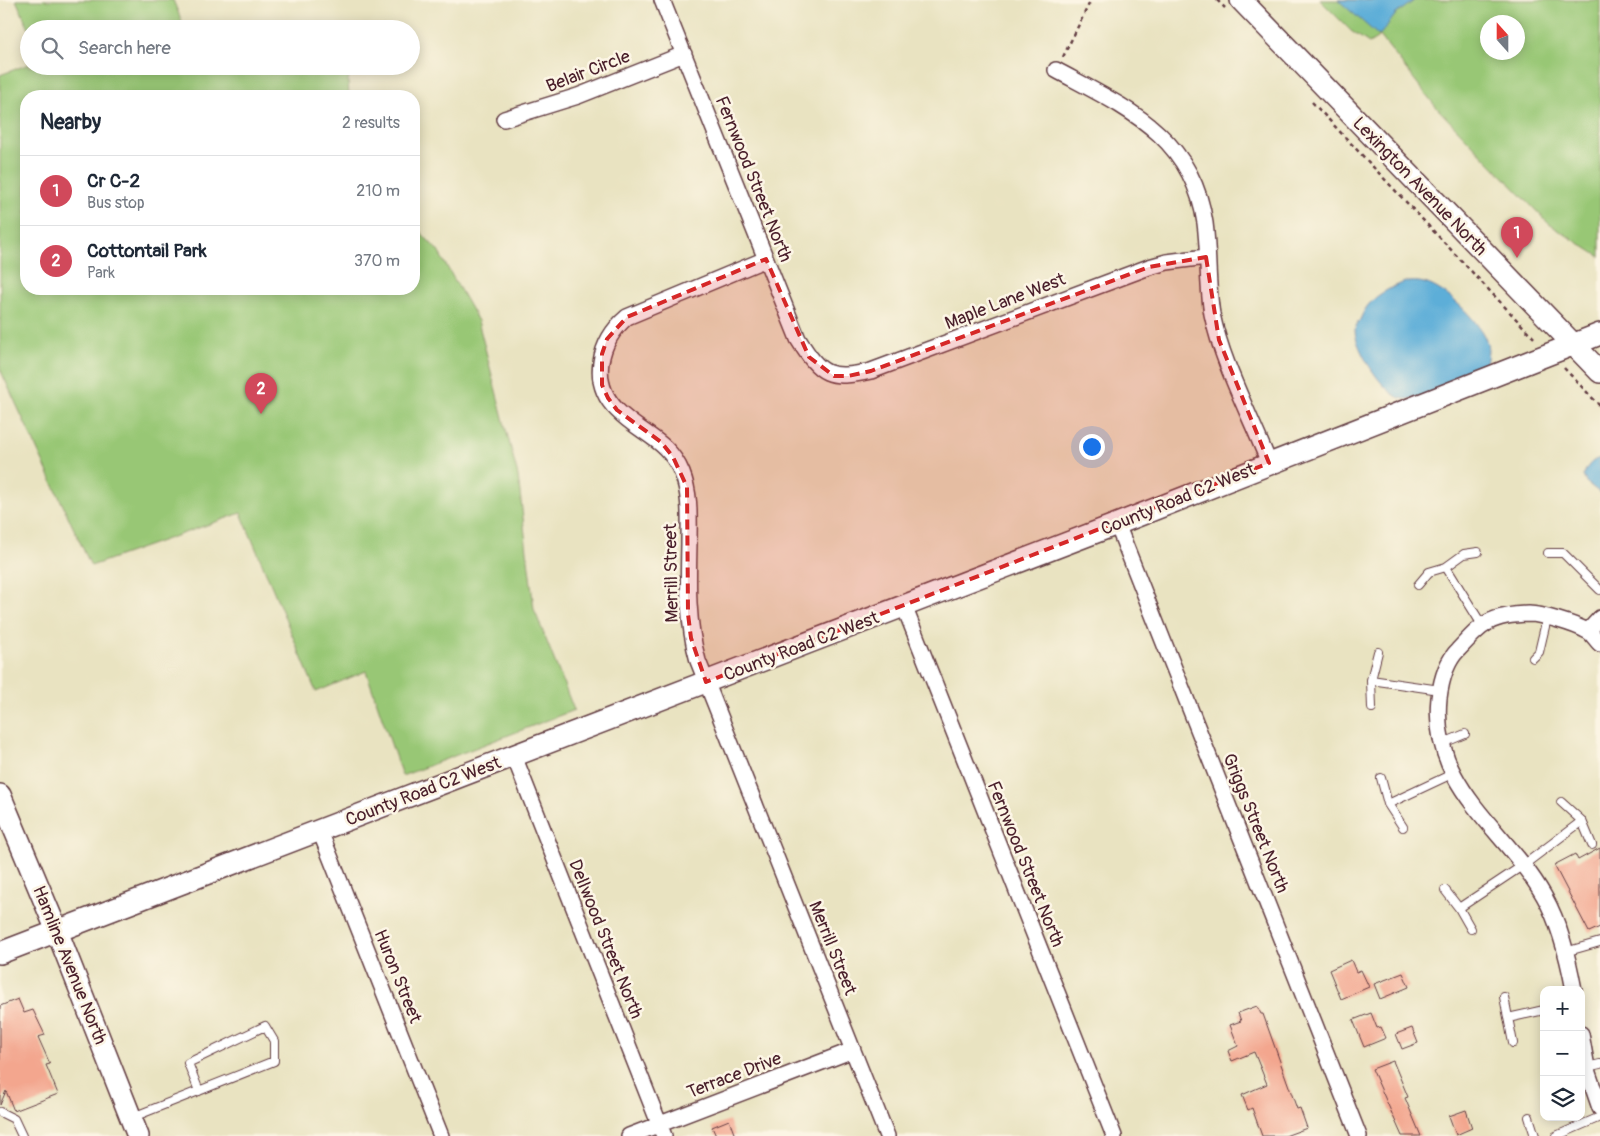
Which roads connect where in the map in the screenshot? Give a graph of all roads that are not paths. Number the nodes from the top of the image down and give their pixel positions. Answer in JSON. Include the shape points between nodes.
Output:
{"nodes":[{"id":1,"x":662,"y":0,"type":"edge"},
{"id":2,"x":1236,"y":7,"type":"edge"},
{"id":3,"x":684,"y":54,"type":"junction"},
{"id":4,"x":1056,"y":70,"type":"road end"},
{"id":5,"x":504,"y":119,"type":"dead end"},
{"id":6,"x":1206,"y":257,"type":"junction"},
{"id":7,"x":766,"y":259,"type":"junction"},
{"id":8,"x":1600,"y":334,"type":"edge"},
{"id":9,"x":1572,"y":344,"type":"junction"},
{"id":10,"x":819,"y":368,"type":"joint"},
{"id":11,"x":1600,"y":372,"type":"edge"},
{"id":12,"x":1269,"y":462,"type":"junction"},
{"id":13,"x":1117,"y":524,"type":"junction"},
{"id":14,"x":1478,"y":552,"type":"dead end"},
{"id":15,"x":1548,"y":553,"type":"dead end"},
{"id":16,"x":1446,"y":567,"type":"junction"},
{"id":17,"x":1418,"y":585,"type":"dead end"},
{"id":18,"x":1600,"y":590,"type":"edge"},
{"id":19,"x":904,"y":606,"type":"junction"},
{"id":20,"x":1547,"y":618,"type":"junction"},
{"id":21,"x":1600,"y":618,"type":"edge"},
{"id":22,"x":1482,"y":625,"type":"junction"},
{"id":23,"x":1588,"y":631,"type":"junction"},
{"id":24,"x":1600,"y":644,"type":"edge"},
{"id":25,"x":1378,"y":652,"type":"dead end"},
{"id":26,"x":1533,"y":658,"type":"dead end"},
{"id":27,"x":1371,"y":680,"type":"junction"},
{"id":28,"x":706,"y":682,"type":"junction"},
{"id":29,"x":1440,"y":690,"type":"junction"},
{"id":30,"x":1372,"y":708,"type":"dead end"},
{"id":31,"x":1465,"y":734,"type":"dead end"},
{"id":32,"x":1441,"y":744,"type":"junction"},
{"id":33,"x":514,"y":756,"type":"junction"},
{"id":34,"x":1452,"y":774,"type":"junction"},
{"id":35,"x":1381,"y":778,"type":"dead end"},
{"id":36,"x":0,"y":795,"type":"edge"},
{"id":37,"x":1562,"y":802,"type":"dead end"},
{"id":38,"x":1388,"y":804,"type":"junction"},
{"id":39,"x":1582,"y":821,"type":"junction"},
{"id":40,"x":1403,"y":827,"type":"dead end"},
{"id":41,"x":320,"y":831,"type":"junction"},
{"id":42,"x":1592,"y":845,"type":"dead end"},
{"id":43,"x":1525,"y":864,"type":"junction"},
{"id":44,"x":1445,"y":890,"type":"dead end"},
{"id":45,"x":1459,"y":908,"type":"junction"},
{"id":46,"x":1471,"y":929,"type":"dead end"},
{"id":47,"x":57,"y":932,"type":"junction"},
{"id":48,"x":1600,"y":942,"type":"edge"},
{"id":49,"x":1566,"y":952,"type":"junction"},
{"id":50,"x":0,"y":953,"type":"edge"},
{"id":51,"x":1573,"y":986,"type":"edge"},
{"id":52,"x":1504,"y":996,"type":"dead end"},
{"id":53,"x":1540,"y":1011,"type":"edge"},
{"id":54,"x":1508,"y":1018,"type":"junction"},
{"id":55,"x":1513,"y":1043,"type":"dead end"},
{"id":56,"x":1585,"y":1044,"type":"edge"},
{"id":57,"x":853,"y":1050,"type":"junction"},
{"id":58,"x":1594,"y":1065,"type":"edge"},
{"id":59,"x":199,"y":1091,"type":"junction"},
{"id":60,"x":1600,"y":1108,"type":"edge"},
{"id":61,"x":0,"y":1112,"type":"edge"},
{"id":62,"x":1529,"y":1117,"type":"dead end"},
{"id":63,"x":1600,"y":1117,"type":"edge"},
{"id":64,"x":134,"y":1127,"type":"edge"},
{"id":65,"x":662,"y":1130,"type":"edge"},
{"id":66,"x":22,"y":1136,"type":"edge"},
{"id":67,"x":441,"y":1136,"type":"edge"},
{"id":68,"x":629,"y":1136,"type":"edge"},
{"id":69,"x":888,"y":1136,"type":"edge"},
{"id":70,"x":1114,"y":1136,"type":"edge"},
{"id":71,"x":1359,"y":1136,"type":"edge"},
{"id":72,"x":1535,"y":1136,"type":"edge"},
{"id":73,"x":1556,"y":1136,"type":"edge"}],
"edges":[{"from":1,"to":3,"type":"street","name":"Fernwood Street North"},
{"from":2,"to":9,"type":"street","name":"Lexington Avenue North"},
{"from":3,"to":5,"type":"street","name":"Belair Circle","via":[[578,96]]},
{"from":3,"to":7,"type":"street","name":"Fernwood Street North"},
{"from":4,"to":6,"type":"street","via":[[1138,117],[1176,150],[1198,191],[1205,224]]},
{"from":6,"to":10,"type":"street","name":"Maple Lane West","via":[[1148,267],[871,371],[834,376]]},
{"from":6,"to":12,"type":"street","via":[[1212,313],[1219,340]]},
{"from":7,"to":10,"type":"street","name":"Fernwood Street North","via":[[798,339]]},
{"from":7,"to":28,"type":"street","name":"Merrill Street","via":[[626,317],[607,339],[602,354],[602,385],[608,398],[623,415],[660,442],[673,456],[687,488],[688,614],[691,638]]},
{"from":8,"to":9,"type":"street","name":"County Road C2 West"},
{"from":9,"to":11,"type":"street","name":"Lexington Avenue North"},
{"from":9,"to":12,"type":"street","name":"County Road C2 West"},
{"from":12,"to":13,"type":"street","name":"County Road C2 West"},
{"from":13,"to":19,"type":"street","name":"County Road C2 West"},
{"from":13,"to":71,"type":"street","name":"Griggs Street North"},
{"from":14,"to":16,"type":"lane","via":[[1464,554]]},
{"from":15,"to":18,"type":"lane","via":[[1563,553]]},
{"from":16,"to":17,"type":"lane","via":[[1430,572]]},
{"from":16,"to":22,"type":"lane"},
{"from":19,"to":28,"type":"street","name":"County Road C2 West"},
{"from":19,"to":70,"type":"street","name":"Fernwood Street North"},
{"from":20,"to":22,"type":"street","via":[[1534,614],[1505,614]]},
{"from":20,"to":23,"type":"street"},
{"from":20,"to":26,"type":"lane","via":[[1539,652]]},
{"from":21,"to":23,"type":"street"},
{"from":22,"to":29,"type":"street","via":[[1454,654]]},
{"from":23,"to":24,"type":"street"},
{"from":25,"to":27,"type":"lane"},
{"from":27,"to":29,"type":"lane"},
{"from":27,"to":30,"type":"lane"},
{"from":28,"to":33,"type":"street","name":"County Road C2 West"},
{"from":28,"to":57,"type":"street","name":"Merrill Street"},
{"from":29,"to":32,"type":"street"},
{"from":31,"to":32,"type":"lane"},
{"from":32,"to":34,"type":"street"},
{"from":33,"to":41,"type":"street","name":"County Road C2 West"},
{"from":33,"to":65,"type":"street","name":"Dellwood Street North"},
{"from":34,"to":38,"type":"lane"},
{"from":34,"to":43,"type":"street","via":[[1472,806]]},
{"from":35,"to":38,"type":"lane"},
{"from":36,"to":47,"type":"street","name":"Hamline Avenue North"},
{"from":37,"to":39,"type":"lane"},
{"from":38,"to":40,"type":"lane"},
{"from":39,"to":42,"type":"lane"},
{"from":39,"to":43,"type":"lane"},
{"from":41,"to":47,"type":"street","name":"County Road C2 West"},
{"from":41,"to":67,"type":"street","name":"Huron Street"},
{"from":43,"to":45,"type":"lane"},
{"from":43,"to":49,"type":"street","via":[[1545,898]]},
{"from":44,"to":45,"type":"lane"},
{"from":45,"to":46,"type":"lane"},
{"from":47,"to":50,"type":"street","name":"County Road C2 West"},
{"from":47,"to":64,"type":"street","name":"Hamline Avenue North"},
{"from":48,"to":49,"type":"lane"},
{"from":49,"to":51,"type":"street"},
{"from":52,"to":54,"type":"lane"},
{"from":53,"to":54,"type":"lane"},
{"from":54,"to":55,"type":"lane"},
{"from":56,"to":58,"type":"street"},
{"from":57,"to":65,"type":"street","name":"Terrace Drive"},
{"from":57,"to":69,"type":"street","name":"Merrill Street"},
{"from":58,"to":60,"type":"street"},
{"from":59,"to":59,"type":"lane","via":[[274,1061],[274,1041],[265,1026],[188,1063]]},
{"from":59,"to":64,"type":"lane"},
{"from":61,"to":66,"type":"lane","via":[[14,1119]]},
{"from":62,"to":72,"type":"lane"},
{"from":63,"to":73,"type":"lane"},
{"from":65,"to":68,"type":"street","name":"Terrace Drive"}]}
